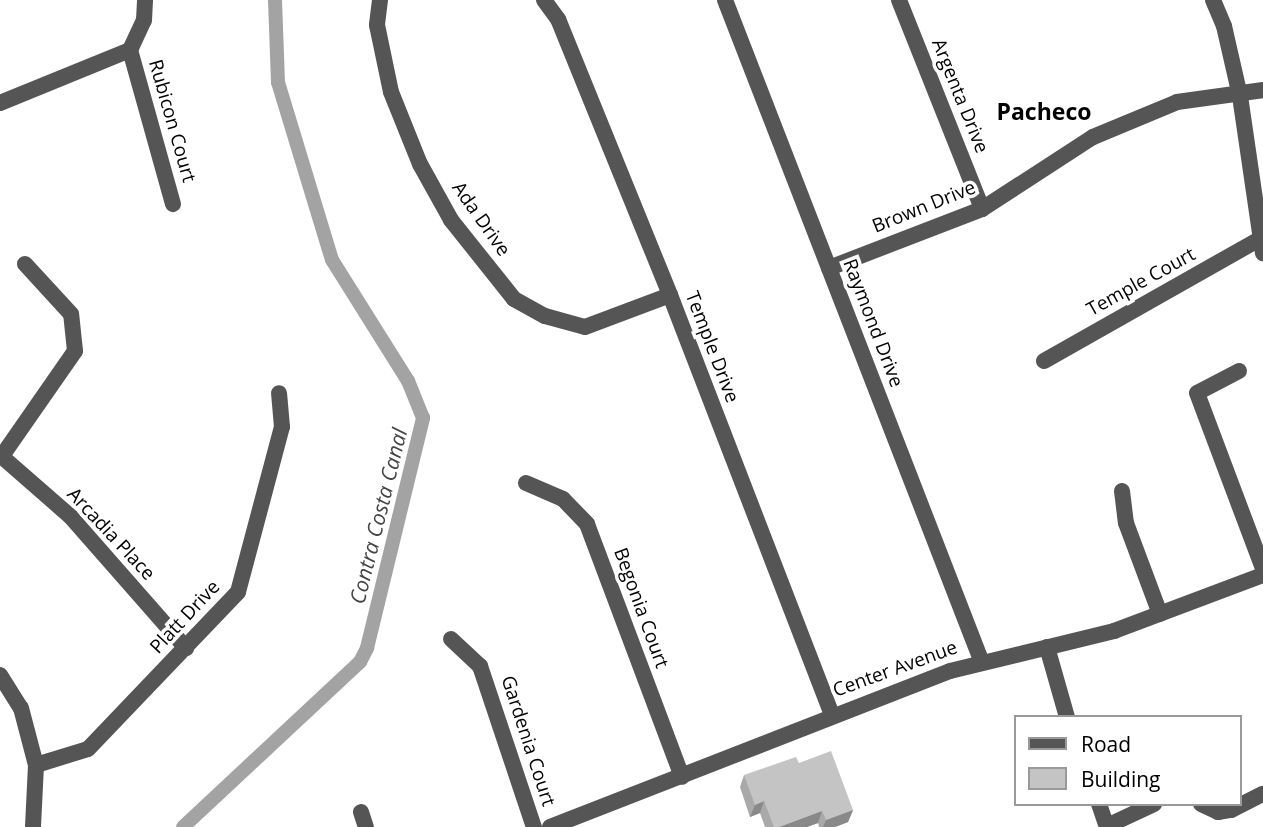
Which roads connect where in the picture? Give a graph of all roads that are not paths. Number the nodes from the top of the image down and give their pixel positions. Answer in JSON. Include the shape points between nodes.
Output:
{"nodes":[{"id":1,"x":145,"y":0,"type":"edge"},
{"id":2,"x":380,"y":0,"type":"edge"},
{"id":3,"x":544,"y":0,"type":"edge"},
{"id":4,"x":725,"y":0,"type":"edge"},
{"id":5,"x":899,"y":0,"type":"edge"},
{"id":6,"x":1213,"y":0,"type":"edge"},
{"id":7,"x":130,"y":50,"type":"junction"},
{"id":8,"x":1263,"y":90,"type":"edge"},
{"id":9,"x":1240,"y":96,"type":"junction"},
{"id":10,"x":0,"y":103,"type":"edge"},
{"id":11,"x":173,"y":204,"type":"dead end"},
{"id":12,"x":982,"y":209,"type":"junction"},
{"id":13,"x":1261,"y":247,"type":"edge"},
{"id":14,"x":25,"y":264,"type":"dead end"},
{"id":15,"x":829,"y":268,"type":"junction"},
{"id":16,"x":670,"y":295,"type":"junction"},
{"id":17,"x":1044,"y":361,"type":"dead end"},
{"id":18,"x":1239,"y":371,"type":"dead end"},
{"id":19,"x":279,"y":393,"type":"dead end"},
{"id":20,"x":1,"y":455,"type":"edge"},
{"id":21,"x":526,"y":483,"type":"dead end"},
{"id":22,"x":1122,"y":491,"type":"dead end"},
{"id":23,"x":1263,"y":569,"type":"edge"},
{"id":24,"x":1263,"y":575,"type":"edge"},
{"id":25,"x":1160,"y":614,"type":"junction"},
{"id":26,"x":451,"y":639,"type":"dead end"},
{"id":27,"x":1047,"y":647,"type":"junction"},
{"id":28,"x":186,"y":648,"type":"junction"},
{"id":29,"x":981,"y":660,"type":"junction"},
{"id":30,"x":0,"y":676,"type":"edge"},
{"id":31,"x":832,"y":715,"type":"junction"},
{"id":32,"x":1067,"y":715,"type":"edge"},
{"id":33,"x":36,"y":765,"type":"junction"},
{"id":34,"x":682,"y":777,"type":"junction"},
{"id":35,"x":1263,"y":793,"type":"edge"},
{"id":36,"x":1242,"y":804,"type":"edge"},
{"id":37,"x":1100,"y":806,"type":"edge"},
{"id":38,"x":1150,"y":806,"type":"edge"},
{"id":39,"x":1205,"y":806,"type":"edge"},
{"id":40,"x":1239,"y":806,"type":"edge"},
{"id":41,"x":1107,"y":826,"type":"edge"},
{"id":42,"x":33,"y":827,"type":"edge"},
{"id":43,"x":534,"y":827,"type":"edge"},
{"id":44,"x":550,"y":827,"type":"edge"}],
"edges":[{"from":1,"to":7,"type":"street","via":[[144,20]]},
{"from":2,"to":16,"type":"street","name":"Ada Drive","via":[[377,25],[391,92],[420,164],[451,220],[514,299],[545,316],[584,327]]},
{"from":3,"to":16,"type":"street","name":"Temple Drive","via":[[558,19]]},
{"from":4,"to":15,"type":"street","name":"Raymond Drive"},
{"from":5,"to":12,"type":"street","name":"Argenta Drive"},
{"from":6,"to":9,"type":"street","via":[[1224,26]]},
{"from":7,"to":10,"type":"street"},
{"from":7,"to":11,"type":"street","name":"Rubicon Court"},
{"from":8,"to":9,"type":"street","name":"Brown Drive"},
{"from":9,"to":12,"type":"street","name":"Brown Drive","via":[[1177,102],[1093,137]]},
{"from":9,"to":13,"type":"street"},
{"from":12,"to":15,"type":"street","name":"Brown Drive"},
{"from":13,"to":17,"type":"street","name":"Temple Court"},
{"from":14,"to":20,"type":"street","via":[[71,314],[75,351]]},
{"from":15,"to":29,"type":"street","name":"Raymond Drive"},
{"from":16,"to":31,"type":"street","name":"Temple Drive"},
{"from":18,"to":23,"type":"street","via":[[1197,393]]},
{"from":19,"to":28,"type":"street","name":"Platt Drive","via":[[282,427],[238,593]]},
{"from":20,"to":28,"type":"street","name":"Arcadia Place","via":[[70,516]]},
{"from":21,"to":34,"type":"street","name":"Begonia Court","via":[[563,499],[587,524]]},
{"from":22,"to":25,"type":"street","via":[[1126,523]]},
{"from":24,"to":25,"type":"street","name":"Center Avenue"},
{"from":25,"to":27,"type":"street","name":"Center Avenue"},
{"from":26,"to":43,"type":"street","name":"Gardenia Court","via":[[480,666]]},
{"from":27,"to":29,"type":"street","name":"Center Avenue"},
{"from":27,"to":32,"type":"street"},
{"from":28,"to":33,"type":"street","name":"Platt Drive","via":[[88,750]]},
{"from":29,"to":31,"type":"street","name":"Center Avenue"},
{"from":30,"to":33,"type":"street","via":[[21,708]]},
{"from":31,"to":34,"type":"street","name":"Center Avenue"},
{"from":33,"to":42,"type":"street"},
{"from":34,"to":44,"type":"street","name":"Center Avenue"},
{"from":35,"to":36,"type":"street"},
{"from":37,"to":41,"type":"street"},
{"from":38,"to":41,"type":"street"},
{"from":39,"to":40,"type":"street","via":[[1218,812]]}]}
